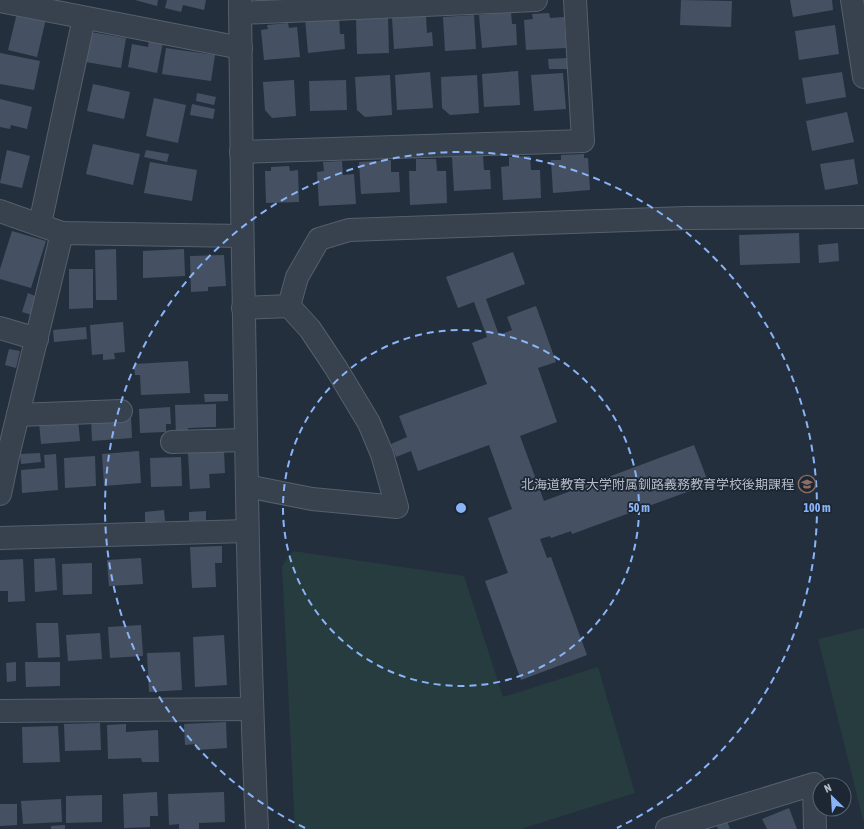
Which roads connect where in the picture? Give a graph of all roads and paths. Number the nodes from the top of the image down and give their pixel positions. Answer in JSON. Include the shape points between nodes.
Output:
{"nodes":[{"id":1,"x":536,"y":0,"type":"edge"},
{"id":2,"x":575,"y":0,"type":"edge"},
{"id":3,"x":852,"y":0,"type":"edge"},
{"id":4,"x":0,"y":1,"type":"edge"},
{"id":5,"x":240,"y":6,"type":"edge"},
{"id":6,"x":84,"y":18,"type":"junction"},
{"id":7,"x":241,"y":48,"type":"junction"},
{"id":8,"x":864,"y":77,"type":"edge"},
{"id":9,"x":240,"y":152,"type":"junction"},
{"id":10,"x":0,"y":211,"type":"edge"},
{"id":11,"x":864,"y":218,"type":"edge"},
{"id":12,"x":40,"y":224,"type":"junction"},
{"id":13,"x":62,"y":233,"type":"junction"},
{"id":14,"x":242,"y":236,"type":"junction"},
{"id":15,"x":290,"y":306,"type":"junction"},
{"id":16,"x":243,"y":308,"type":"junction"},
{"id":17,"x":0,"y":328,"type":"edge"},
{"id":18,"x":37,"y":339,"type":"junction"},
{"id":19,"x":121,"y":411,"type":"dead end"},
{"id":20,"x":18,"y":415,"type":"junction"},
{"id":21,"x":246,"y":440,"type":"junction"},
{"id":22,"x":172,"y":442,"type":"dead end"},
{"id":23,"x":4,"y":455,"type":"edge"},
{"id":24,"x":246,"y":486,"type":"junction"},
{"id":25,"x":0,"y":494,"type":"edge"},
{"id":26,"x":247,"y":531,"type":"junction"},
{"id":27,"x":0,"y":538,"type":"edge"},
{"id":28,"x":252,"y":709,"type":"junction"},
{"id":29,"x":0,"y":711,"type":"edge"},
{"id":30,"x":257,"y":829,"type":"edge"},
{"id":31,"x":668,"y":829,"type":"edge"},
{"id":32,"x":815,"y":829,"type":"edge"}],
"edges":[{"from":1,"to":5,"type":"street"},
{"from":2,"to":9,"type":"street","via":[[583,141]]},
{"from":3,"to":8,"type":"street"},
{"from":4,"to":6,"type":"street"},
{"from":5,"to":7,"type":"street"},
{"from":6,"to":7,"type":"street"},
{"from":6,"to":12,"type":"street"},
{"from":7,"to":9,"type":"street"},
{"from":9,"to":14,"type":"street"},
{"from":10,"to":12,"type":"street"},
{"from":11,"to":15,"type":"street","via":[[686,218],[349,230],[319,239],[297,277]]},
{"from":12,"to":13,"type":"street"},
{"from":13,"to":14,"type":"street"},
{"from":13,"to":18,"type":"street"},
{"from":14,"to":16,"type":"street"},
{"from":15,"to":16,"type":"street"},
{"from":15,"to":24,"type":"street","via":[[310,329],[369,423],[382,454],[397,507],[312,499]]},
{"from":16,"to":21,"type":"street"},
{"from":17,"to":18,"type":"street"},
{"from":18,"to":20,"type":"street"},
{"from":19,"to":20,"type":"street"},
{"from":20,"to":23,"type":"street"},
{"from":21,"to":22,"type":"street"},
{"from":21,"to":24,"type":"street"},
{"from":23,"to":25,"type":"street"},
{"from":24,"to":26,"type":"street"},
{"from":26,"to":27,"type":"street"},
{"from":26,"to":28,"type":"street"},
{"from":28,"to":29,"type":"street"},
{"from":28,"to":30,"type":"street"},
{"from":31,"to":32,"type":"street","via":[[814,784]]}]}
